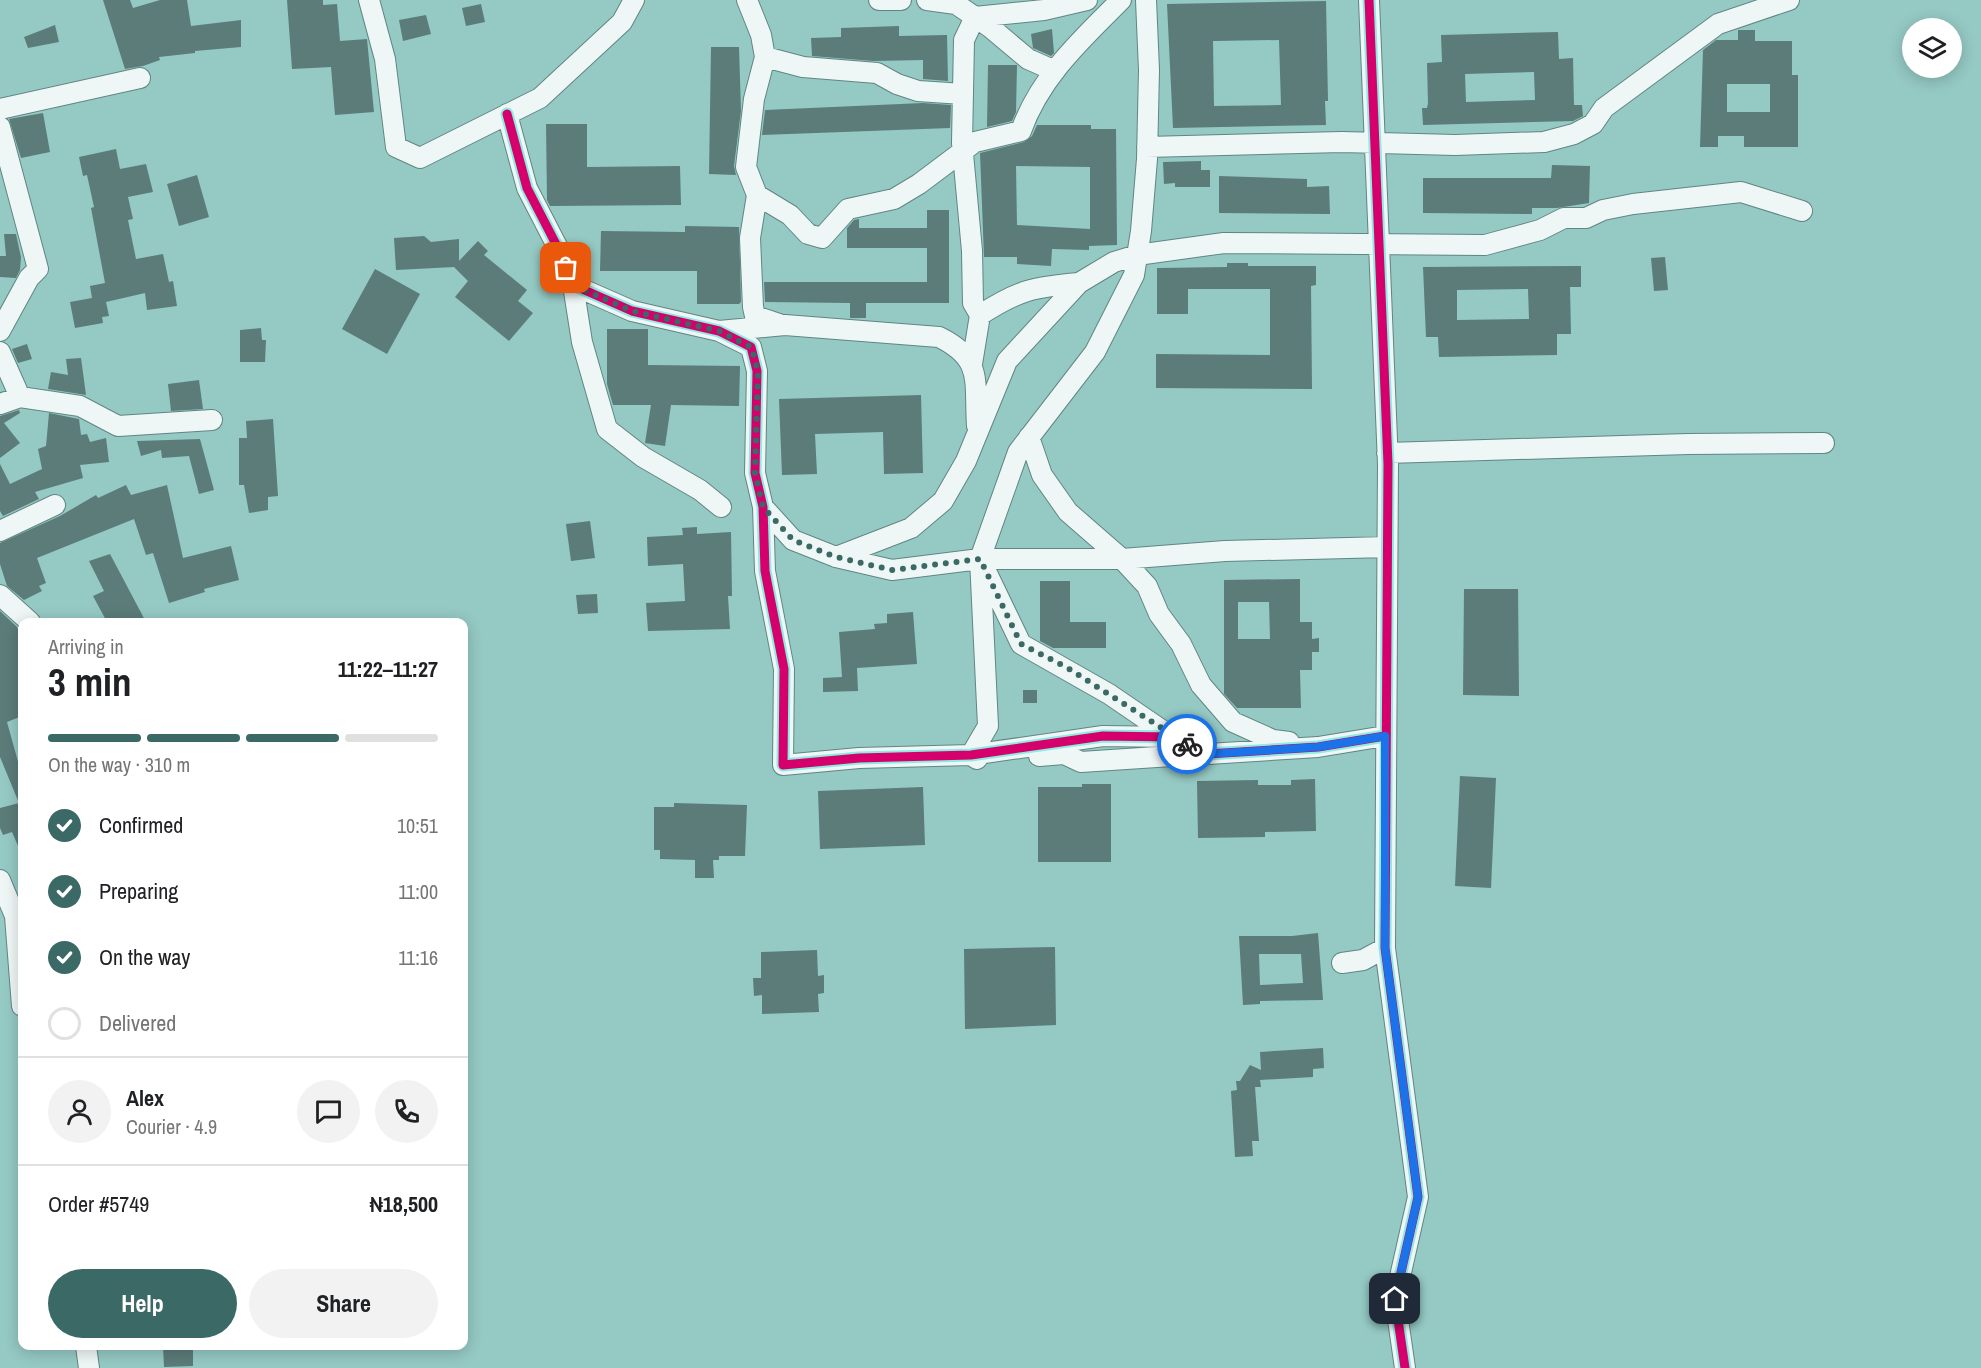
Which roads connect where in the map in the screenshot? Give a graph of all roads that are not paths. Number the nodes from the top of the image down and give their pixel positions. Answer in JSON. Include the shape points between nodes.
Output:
{"nodes":[{"id":1,"x":369,"y":0,"type":"edge"},
{"id":2,"x":634,"y":0,"type":"edge"},
{"id":3,"x":747,"y":0,"type":"edge"},
{"id":4,"x":879,"y":0,"type":"edge"},
{"id":5,"x":901,"y":0,"type":"edge"},
{"id":6,"x":927,"y":0,"type":"edge"},
{"id":7,"x":1087,"y":0,"type":"edge"},
{"id":8,"x":1121,"y":0,"type":"edge"},
{"id":9,"x":1146,"y":0,"type":"edge"},
{"id":10,"x":1369,"y":0,"type":"edge"},
{"id":11,"x":1789,"y":0,"type":"edge"},
{"id":12,"x":975,"y":17,"type":"junction"},
{"id":13,"x":765,"y":57,"type":"junction"},
{"id":14,"x":1055,"y":71,"type":"junction"},
{"id":15,"x":140,"y":78,"type":"dead end"},
{"id":16,"x":963,"y":94,"type":"junction"},
{"id":17,"x":0,"y":109,"type":"edge"},
{"id":18,"x":507,"y":114,"type":"junction"},
{"id":19,"x":0,"y":127,"type":"edge"},
{"id":20,"x":1375,"y":144,"type":"junction"},
{"id":21,"x":1147,"y":147,"type":"junction"},
{"id":22,"x":964,"y":150,"type":"junction"},
{"id":23,"x":758,"y":195,"type":"junction"},
{"id":24,"x":1802,"y":211,"type":"dead end"},
{"id":25,"x":1379,"y":246,"type":"junction"},
{"id":26,"x":1137,"y":255,"type":"junction"},
{"id":27,"x":1079,"y":283,"type":"junction"},
{"id":28,"x":573,"y":285,"type":"junction"},
{"id":29,"x":980,"y":315,"type":"junction"},
{"id":30,"x":785,"y":326,"type":"junction"},
{"id":31,"x":0,"y":331,"type":"edge"},
{"id":32,"x":719,"y":331,"type":"junction"},
{"id":33,"x":0,"y":352,"type":"edge"},
{"id":34,"x":972,"y":364,"type":"junction"},
{"id":35,"x":20,"y":397,"type":"junction"},
{"id":36,"x":0,"y":404,"type":"edge"},
{"id":37,"x":212,"y":420,"type":"dead end"},
{"id":38,"x":978,"y":432,"type":"junction"},
{"id":39,"x":1029,"y":437,"type":"junction"},
{"id":40,"x":1824,"y":443,"type":"dead end"},
{"id":41,"x":1388,"y":453,"type":"junction"},
{"id":42,"x":55,"y":505,"type":"dead end"},
{"id":43,"x":721,"y":507,"type":"dead end"},
{"id":44,"x":763,"y":507,"type":"junction"},
{"id":45,"x":0,"y":531,"type":"edge"},
{"id":46,"x":1387,"y":547,"type":"junction"},
{"id":47,"x":836,"y":557,"type":"junction"},
{"id":48,"x":980,"y":559,"type":"junction"},
{"id":49,"x":1122,"y":559,"type":"junction"},
{"id":50,"x":0,"y":595,"type":"edge"},
{"id":51,"x":26,"y":618,"type":"edge"},
{"id":52,"x":1385,"y":736,"type":"junction"},
{"id":53,"x":1172,"y":737,"type":"junction"},
{"id":54,"x":1318,"y":747,"type":"junction"},
{"id":55,"x":1208,"y":754,"type":"junction"},
{"id":56,"x":971,"y":755,"type":"junction"},
{"id":57,"x":0,"y":880,"type":"edge"},
{"id":58,"x":1385,"y":948,"type":"junction"},
{"id":59,"x":18,"y":955,"type":"edge"},
{"id":60,"x":1342,"y":963,"type":"dead end"},
{"id":61,"x":87,"y":1350,"type":"edge"},
{"id":62,"x":89,"y":1368,"type":"edge"},
{"id":63,"x":1405,"y":1368,"type":"edge"}],
"edges":[{"from":1,"to":18,"type":"street","via":[[385,59],[396,147],[420,158]]},
{"from":2,"to":18,"type":"street","via":[[622,22],[540,98]]},
{"from":3,"to":13,"type":"street"},
{"from":4,"to":5,"type":"street"},
{"from":6,"to":12,"type":"street","via":[[956,4]]},
{"from":7,"to":12,"type":"street","via":[[1044,10]]},
{"from":8,"to":14,"type":"street"},
{"from":9,"to":21,"type":"street"},
{"from":10,"to":20,"type":"street"},
{"from":11,"to":20,"type":"street","via":[[1718,24],[1604,108],[1593,124],[1574,134],[1544,142]]},
{"from":12,"to":14,"type":"street","via":[[1028,59]]},
{"from":12,"to":16,"type":"street","via":[[964,40]]},
{"from":13,"to":16,"type":"street","via":[[803,68],[877,73],[918,91]]},
{"from":13,"to":23,"type":"street","via":[[754,99],[746,167]]},
{"from":14,"to":22,"type":"street","via":[[1041,88],[1021,131],[975,142]]},
{"from":15,"to":17,"type":"street"},
{"from":16,"to":22,"type":"street"},
{"from":18,"to":28,"type":"street","via":[[526,188]]},
{"from":19,"to":31,"type":"street","via":[[38,269]]},
{"from":20,"to":21,"type":"street"},
{"from":20,"to":25,"type":"street"},
{"from":21,"to":26,"type":"street"},
{"from":22,"to":23,"type":"street","via":[[894,199],[848,209],[822,238],[808,234],[790,216]]},
{"from":22,"to":29,"type":"street","via":[[973,303]]},
{"from":23,"to":30,"type":"street","via":[[750,238],[755,316]]},
{"from":24,"to":25,"type":"street","via":[[1741,192],[1634,204],[1586,218],[1564,218],[1540,231],[1485,246]]},
{"from":25,"to":26,"type":"street","via":[[1224,243]]},
{"from":25,"to":41,"type":"street"},
{"from":26,"to":27,"type":"street","via":[[1114,262]]},
{"from":26,"to":39,"type":"street","via":[[1134,275],[1095,352]]},
{"from":27,"to":29,"type":"street","via":[[1035,287],[1006,298]]},
{"from":27,"to":38,"type":"street","via":[[1007,361]]},
{"from":28,"to":32,"type":"street","via":[[632,311]]},
{"from":28,"to":43,"type":"street","via":[[585,352],[608,429],[643,458],[700,490]]},
{"from":29,"to":34,"type":"street"},
{"from":30,"to":32,"type":"street"},
{"from":30,"to":34,"type":"street","via":[[939,337],[960,347]]},
{"from":32,"to":44,"type":"street","via":[[751,347],[758,371],[755,473]]},
{"from":33,"to":35,"type":"street"},
{"from":34,"to":38,"type":"street"},
{"from":35,"to":36,"type":"street"},
{"from":35,"to":37,"type":"street","via":[[80,406],[118,426]]},
{"from":38,"to":47,"type":"street","via":[[943,501],[910,528]]},
{"from":39,"to":48,"type":"street","via":[[1018,452]]},
{"from":39,"to":49,"type":"street","via":[[1042,475],[1068,512]]},
{"from":40,"to":41,"type":"street"},
{"from":41,"to":46,"type":"street"},
{"from":42,"to":45,"type":"street"},
{"from":44,"to":47,"type":"street","via":[[793,540]]},
{"from":44,"to":56,"type":"street","via":[[765,571],[784,669],[783,765]]},
{"from":46,"to":49,"type":"street","via":[[1225,551]]},
{"from":46,"to":52,"type":"street"},
{"from":47,"to":48,"type":"street","via":[[892,570]]},
{"from":48,"to":49,"type":"street"},
{"from":48,"to":53,"type":"street","via":[[1021,644],[1101,688]]},
{"from":48,"to":56,"type":"street","via":[[988,726]]},
{"from":49,"to":54,"type":"street","via":[[1147,586],[1200,685],[1233,722],[1273,740]]},
{"from":50,"to":51,"type":"street"},
{"from":52,"to":54,"type":"street"},
{"from":52,"to":58,"type":"street"},
{"from":53,"to":55,"type":"street"},
{"from":53,"to":56,"type":"street","via":[[1067,739]]},
{"from":54,"to":55,"type":"street"},
{"from":55,"to":56,"type":"street","via":[[1081,762],[1064,754],[980,761]]},
{"from":57,"to":59,"type":"street","via":[[15,916]]},
{"from":58,"to":60,"type":"street","via":[[1363,960]]},
{"from":58,"to":63,"type":"street","via":[[1418,1197],[1395,1299]]},
{"from":61,"to":62,"type":"street"}]}
